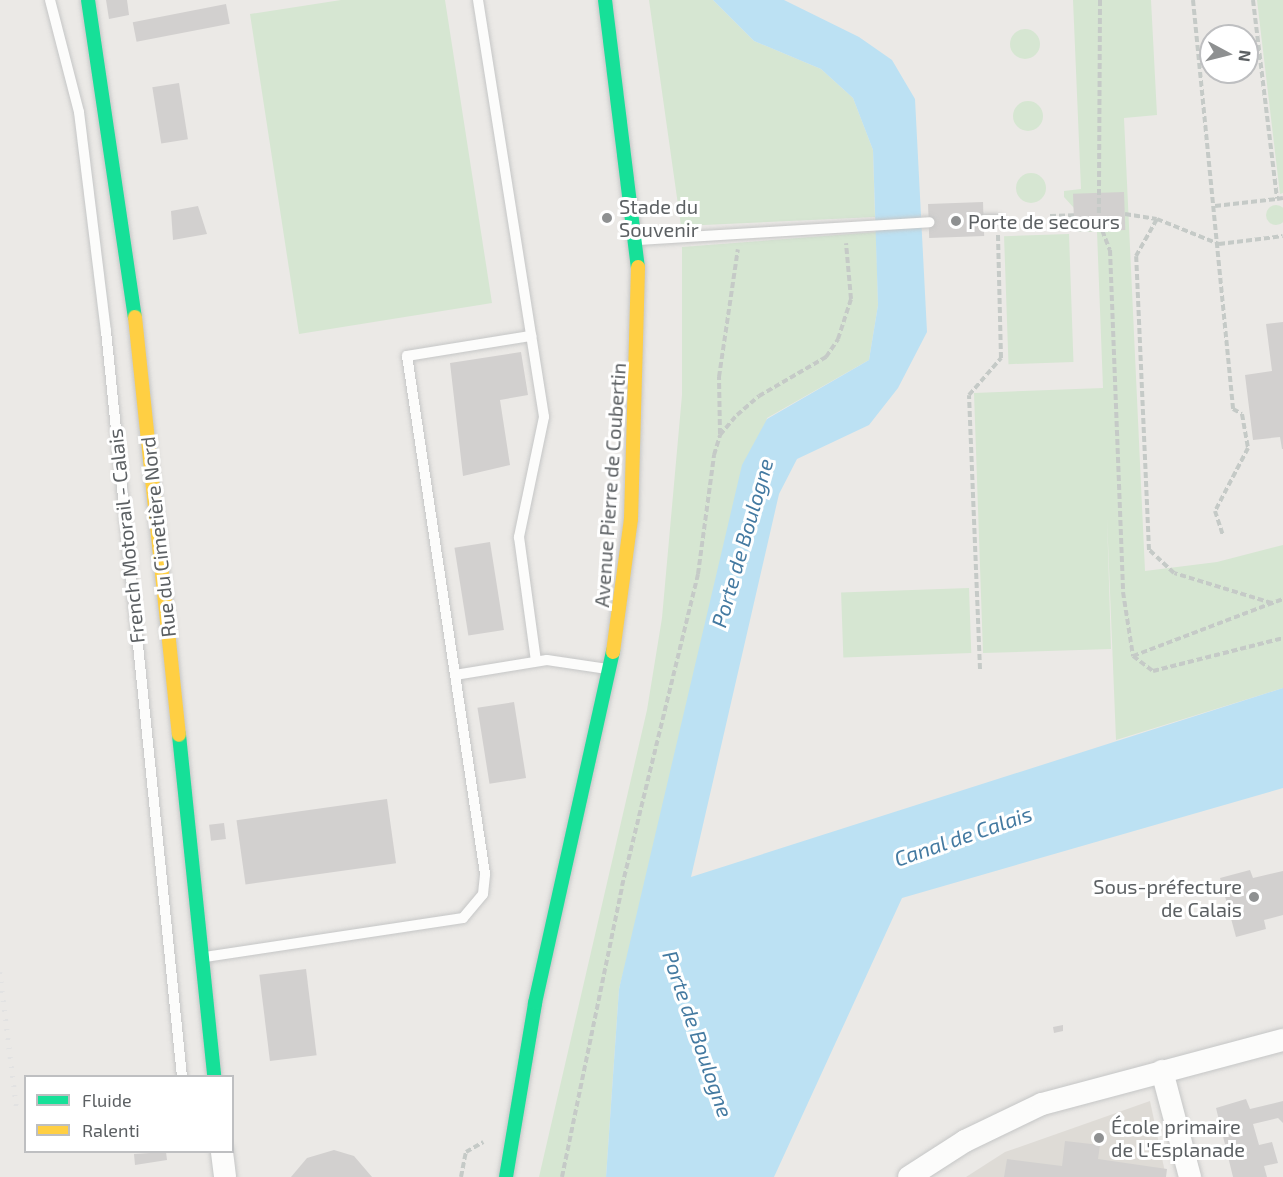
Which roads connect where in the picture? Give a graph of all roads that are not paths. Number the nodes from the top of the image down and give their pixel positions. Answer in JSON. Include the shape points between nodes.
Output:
{"nodes":[{"id":1,"x":50,"y":0,"type":"edge"},
{"id":2,"x":88,"y":0,"type":"edge"},
{"id":3,"x":478,"y":0,"type":"edge"},
{"id":4,"x":605,"y":0,"type":"edge"},
{"id":5,"x":984,"y":220,"type":"dead end"},
{"id":6,"x":998,"y":220,"type":"road end"},
{"id":7,"x":928,"y":222,"type":"dead end"},
{"id":8,"x":630,"y":240,"type":"junction"},
{"id":9,"x":531,"y":336,"type":"junction"},
{"id":10,"x":536,"y":661,"type":"junction"},
{"id":11,"x":610,"y":670,"type":"junction"},
{"id":12,"x":455,"y":675,"type":"junction"},
{"id":13,"x":202,"y":957,"type":"junction"},
{"id":14,"x":535,"y":1003,"type":"junction"},
{"id":15,"x":1283,"y":1040,"type":"edge"},
{"id":16,"x":1162,"y":1071,"type":"junction"},
{"id":17,"x":182,"y":1075,"type":"edge"},
{"id":18,"x":214,"y":1075,"type":"edge"},
{"id":19,"x":496,"y":1133,"type":"road end"},
{"id":20,"x":222,"y":1153,"type":"edge"},
{"id":21,"x":225,"y":1177,"type":"edge"},
{"id":22,"x":506,"y":1177,"type":"edge"},
{"id":23,"x":909,"y":1177,"type":"edge"},
{"id":24,"x":1190,"y":1177,"type":"edge"}],
"edges":[{"from":1,"to":17,"type":"lane","name":"French Motorail - Calais","via":[[79,112],[106,331]]},
{"from":2,"to":13,"type":"street","name":"Rue du Cimetière Nord","via":[[133,295]]},
{"from":3,"to":9,"type":"lane"},
{"from":4,"to":8,"type":"street","name":"Avenue Pierre de Coubertin"},
{"from":5,"to":6,"type":"lane"},
{"from":7,"to":8,"type":"lane"},
{"from":8,"to":11,"type":"street","name":"Avenue Pierre de Coubertin","via":[[640,327],[633,487]]},
{"from":9,"to":10,"type":"lane","via":[[544,417],[519,537]]},
{"from":9,"to":12,"type":"lane","via":[[407,356]]},
{"from":10,"to":11,"type":"lane"},
{"from":10,"to":12,"type":"lane"},
{"from":11,"to":14,"type":"street","name":"Avenue Pierre de Coubertin"},
{"from":12,"to":13,"type":"lane","via":[[485,874],[475,909],[463,918]]},
{"from":13,"to":18,"type":"street","name":"Rue du Cimetière Nord"},
{"from":14,"to":19,"type":"street","name":"Avenue Pierre de Coubertin"},
{"from":14,"to":22,"type":"street","name":"Avenue Pierre de Coubertin"},
{"from":15,"to":16,"type":"street"},
{"from":16,"to":23,"type":"street","via":[[1042,1104],[965,1141]]},
{"from":16,"to":24,"type":"street"},
{"from":20,"to":21,"type":"street"}]}
